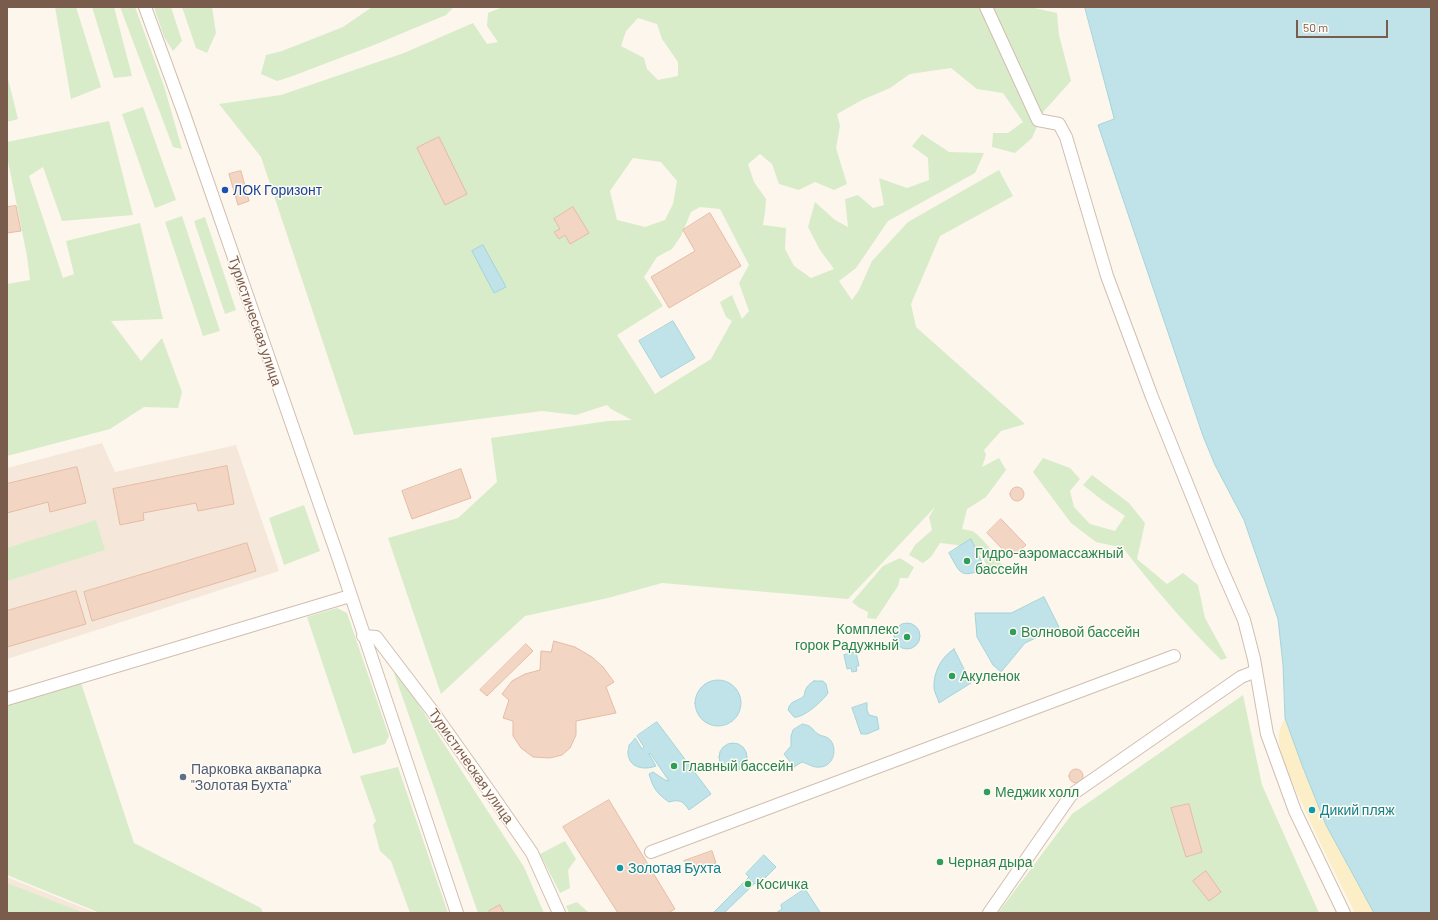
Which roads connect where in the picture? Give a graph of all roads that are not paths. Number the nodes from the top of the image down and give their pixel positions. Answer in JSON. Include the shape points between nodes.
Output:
{"nodes":[{"id":1,"x":145,"y":7,"type":"edge"},
{"id":2,"x":986,"y":7,"type":"edge"},
{"id":3,"x":350,"y":596,"type":"junction"},
{"id":4,"x":363,"y":636,"type":"junction"},
{"id":5,"x":1174,"y":656,"type":"dead end"},
{"id":6,"x":1256,"y":671,"type":"junction"},
{"id":7,"x":7,"y":699,"type":"edge"},
{"id":8,"x":651,"y":852,"type":"dead end"},
{"id":9,"x":457,"y":913,"type":"edge"},
{"id":10,"x":559,"y":913,"type":"edge"},
{"id":11,"x":989,"y":913,"type":"edge"},
{"id":12,"x":1344,"y":913,"type":"edge"}],
"edges":[{"from":1,"to":3,"type":"street","name":"Туристическая улица","via":[[189,126]]},
{"from":2,"to":6,"type":"street","via":[[1038,120],[1059,124],[1066,137],[1107,276],[1152,397],[1244,620]]},
{"from":3,"to":4,"type":"street","name":"Туристическая улица"},
{"from":3,"to":7,"type":"street"},
{"from":4,"to":9,"type":"street","name":"Туристическая улица"},
{"from":4,"to":10,"type":"street","name":"Туристическая улица","via":[[376,637],[492,794],[532,853]]},
{"from":5,"to":8,"type":"street"},
{"from":6,"to":11,"type":"street","via":[[1241,678],[1071,795]]},
{"from":6,"to":12,"type":"street","via":[[1268,734],[1295,811]]}]}
